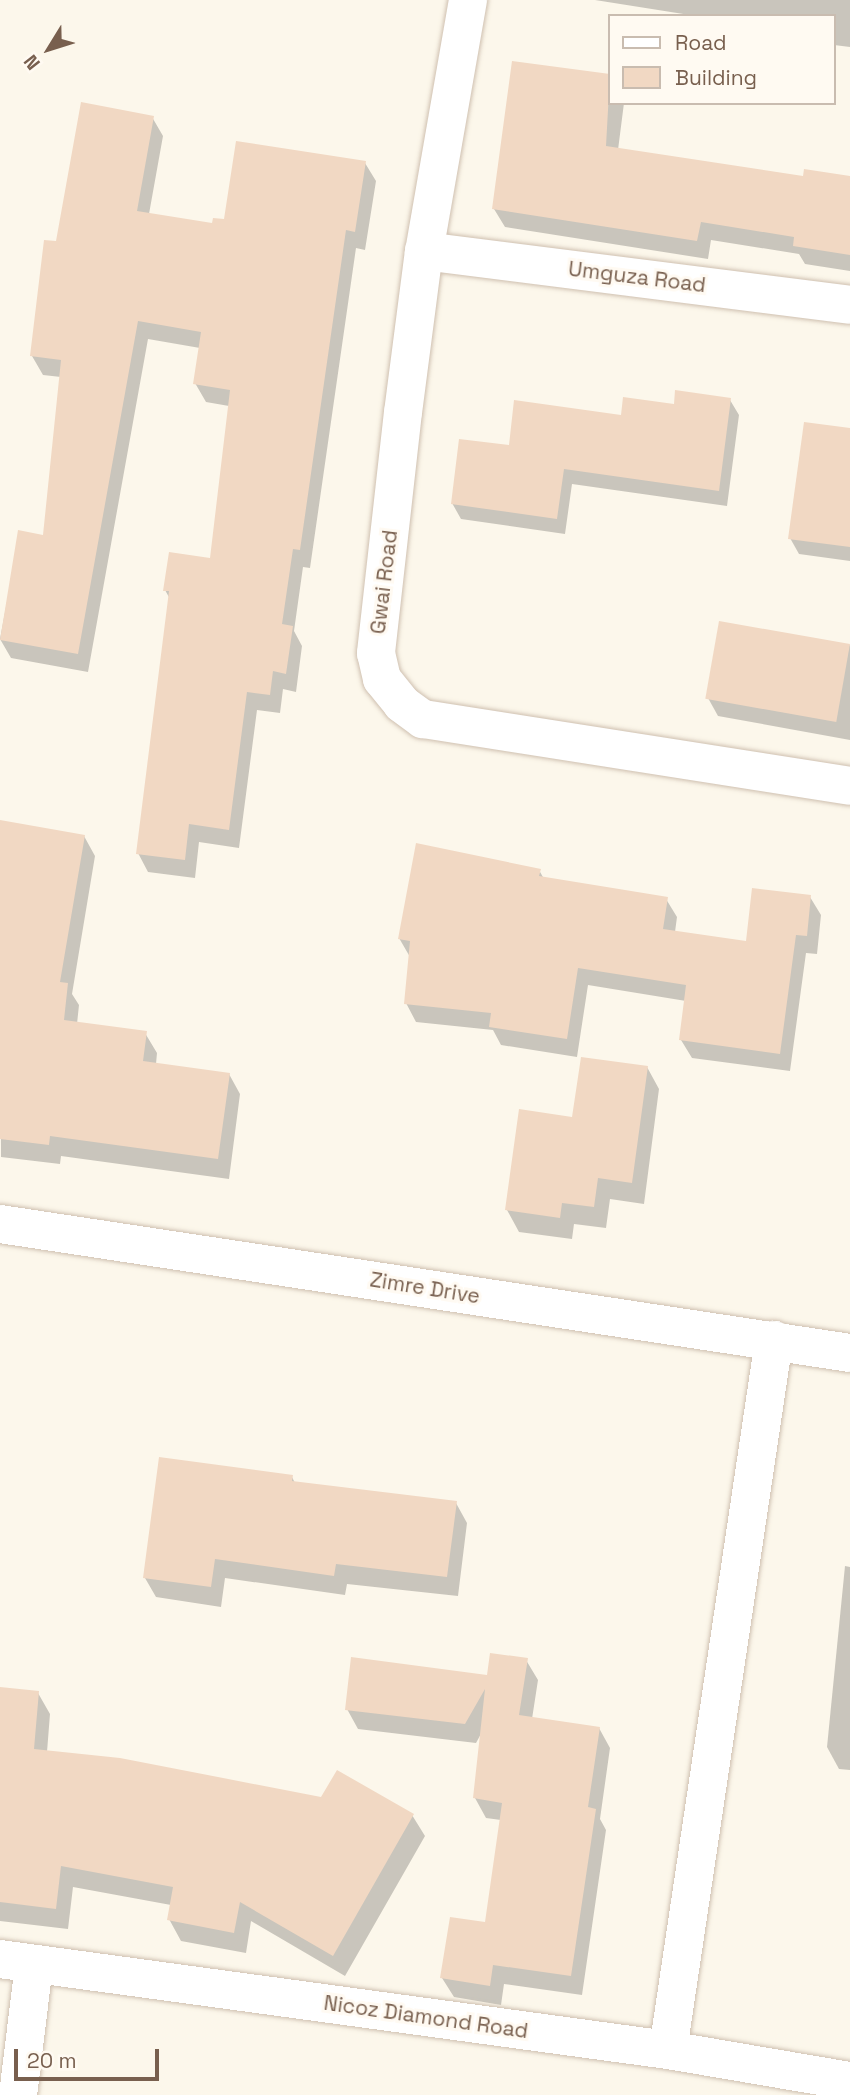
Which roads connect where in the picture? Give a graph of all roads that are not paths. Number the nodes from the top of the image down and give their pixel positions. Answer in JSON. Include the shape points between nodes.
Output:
{"nodes":[{"id":1,"x":468,"y":0,"type":"edge"},
{"id":2,"x":424,"y":251,"type":"junction"},
{"id":3,"x":850,"y":305,"type":"edge"},
{"id":4,"x":850,"y":786,"type":"edge"},
{"id":5,"x":0,"y":1224,"type":"edge"},
{"id":6,"x":774,"y":1340,"type":"junction"},
{"id":7,"x":850,"y":1353,"type":"edge"},
{"id":8,"x":17,"y":1962,"type":"edge"},
{"id":9,"x":668,"y":2050,"type":"junction"},
{"id":10,"x":850,"y":2081,"type":"edge"},
{"id":11,"x":18,"y":2095,"type":"edge"}],
"edges":[{"from":1,"to":2,"type":"street","name":"Gwai Road"},
{"from":2,"to":3,"type":"street","name":"Umguza Road"},
{"from":2,"to":4,"type":"street","name":"Gwai Road","via":[[376,653],[382,680],[402,704],[423,719]]},
{"from":5,"to":6,"type":"street","name":"Zimre Drive"},
{"from":6,"to":7,"type":"street","name":"Zimre Drive"},
{"from":6,"to":9,"type":"street"},
{"from":8,"to":9,"type":"street","name":"Nicoz Diamond Road"},
{"from":8,"to":11,"type":"street"},
{"from":9,"to":10,"type":"street","name":"Nicoz Diamond Road"}]}
